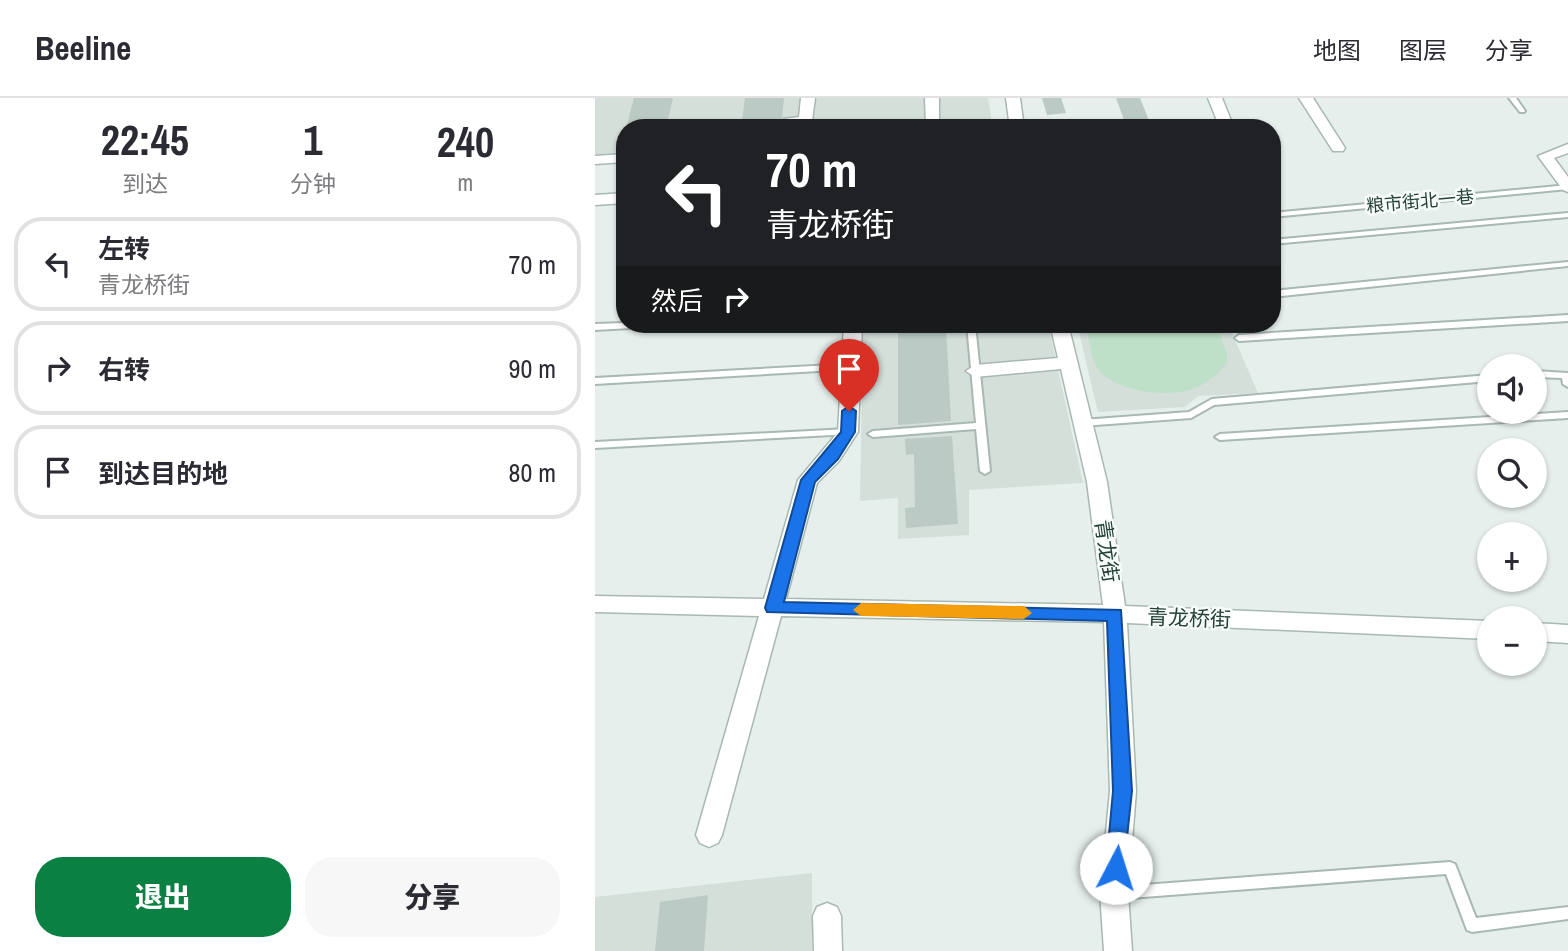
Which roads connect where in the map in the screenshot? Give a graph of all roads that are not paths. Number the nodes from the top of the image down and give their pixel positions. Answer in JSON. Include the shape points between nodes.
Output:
{"nodes":[{"id":1,"x":808,"y":98,"type":"edge"},
{"id":2,"x":932,"y":98,"type":"edge"},
{"id":3,"x":1013,"y":98,"type":"edge"},
{"id":4,"x":1215,"y":98,"type":"edge"},
{"id":5,"x":1306,"y":98,"type":"edge"},
{"id":6,"x":1512,"y":98,"type":"edge"},
{"id":7,"x":1522,"y":111,"type":"dead end"},
{"id":8,"x":805,"y":119,"type":"edge"},
{"id":9,"x":933,"y":119,"type":"edge"},
{"id":10,"x":1016,"y":119,"type":"edge"},
{"id":11,"x":1223,"y":119,"type":"edge"},
{"id":12,"x":1338,"y":148,"type":"dead end"},
{"id":13,"x":1568,"y":148,"type":"edge"},
{"id":14,"x":616,"y":159,"type":"edge"},
{"id":15,"x":595,"y":160,"type":"edge"},
{"id":16,"x":1568,"y":187,"type":"edge"},
{"id":17,"x":616,"y":199,"type":"edge"},
{"id":18,"x":595,"y":200,"type":"edge"},
{"id":19,"x":1281,"y":214,"type":"edge"},
{"id":20,"x":1568,"y":215,"type":"edge"},
{"id":21,"x":1281,"y":241,"type":"edge"},
{"id":22,"x":1568,"y":264,"type":"edge"},
{"id":23,"x":1281,"y":292,"type":"edge"},
{"id":24,"x":1568,"y":318,"type":"edge"},
{"id":25,"x":616,"y":326,"type":"edge"},
{"id":26,"x":595,"y":327,"type":"edge"},
{"id":27,"x":853,"y":333,"type":"edge"},
{"id":28,"x":972,"y":333,"type":"edge"},
{"id":29,"x":1061,"y":333,"type":"edge"},
{"id":30,"x":1239,"y":338,"type":"dead end"},
{"id":31,"x":1067,"y":363,"type":"junction"},
{"id":32,"x":851,"y":367,"type":"junction"},
{"id":33,"x":975,"y":371,"type":"junction"},
{"id":34,"x":1547,"y":374,"type":"edge"},
{"id":35,"x":1477,"y":379,"type":"edge"},
{"id":36,"x":595,"y":381,"type":"edge"},
{"id":37,"x":1568,"y":384,"type":"edge"},
{"id":38,"x":1568,"y":415,"type":"edge"},
{"id":39,"x":1082,"y":423,"type":"junction"},
{"id":40,"x":981,"y":426,"type":"junction"},
{"id":41,"x":848,"y":432,"type":"junction"},
{"id":42,"x":873,"y":434,"type":"dead end"},
{"id":43,"x":1220,"y":437,"type":"dead end"},
{"id":44,"x":595,"y":445,"type":"edge"},
{"id":45,"x":985,"y":471,"type":"dead end"},
{"id":46,"x":595,"y":604,"type":"edge"},
{"id":47,"x":773,"y":608,"type":"junction"},
{"id":48,"x":1115,"y":614,"type":"junction"},
{"id":49,"x":1477,"y":629,"type":"edge"},
{"id":50,"x":1547,"y":633,"type":"edge"},
{"id":51,"x":1568,"y":634,"type":"edge"},
{"id":52,"x":709,"y":835,"type":"dead end"},
{"id":53,"x":1114,"y":894,"type":"junction"},
{"id":54,"x":1568,"y":913,"type":"edge"},
{"id":55,"x":827,"y":916,"type":"dead end"},
{"id":56,"x":828,"y":951,"type":"edge"},
{"id":57,"x":1118,"y":951,"type":"edge"}],
"edges":[{"from":1,"to":8,"type":"street"},
{"from":2,"to":9,"type":"street"},
{"from":3,"to":10,"type":"street"},
{"from":4,"to":11,"type":"street"},
{"from":5,"to":12,"type":"street"},
{"from":6,"to":7,"type":"lane"},
{"from":13,"to":16,"type":"street","via":[[1545,156]]},
{"from":14,"to":15,"type":"street"},
{"from":16,"to":19,"type":"lane","name":"粮市街北一巷"},
{"from":17,"to":18,"type":"street"},
{"from":20,"to":21,"type":"lane"},
{"from":22,"to":23,"type":"lane"},
{"from":24,"to":30,"type":"lane"},
{"from":25,"to":26,"type":"lane"},
{"from":27,"to":32,"type":"street"},
{"from":28,"to":33,"type":"lane"},
{"from":29,"to":31,"type":"street","name":"青龙街"},
{"from":31,"to":33,"type":"street"},
{"from":31,"to":39,"type":"street","name":"青龙街"},
{"from":32,"to":36,"type":"lane"},
{"from":32,"to":41,"type":"street"},
{"from":33,"to":40,"type":"lane"},
{"from":34,"to":37,"type":"lane","via":[[1566,375]]},
{"from":35,"to":39,"type":"lane","via":[[1212,402],[1191,415]]},
{"from":38,"to":43,"type":"lane"},
{"from":39,"to":48,"type":"street","name":"青龙街","via":[[1097,482]]},
{"from":40,"to":42,"type":"lane"},
{"from":40,"to":45,"type":"lane"},
{"from":41,"to":44,"type":"lane"},
{"from":41,"to":47,"type":"street","via":[[808,480]]},
{"from":46,"to":47,"type":"street","name":"青龙桥街"},
{"from":47,"to":48,"type":"street","name":"青龙桥街"},
{"from":47,"to":52,"type":"street"},
{"from":48,"to":49,"type":"street","name":"青龙桥街"},
{"from":48,"to":53,"type":"street","name":"青龙街","via":[[1122,791]]},
{"from":50,"to":51,"type":"street"},
{"from":53,"to":54,"type":"lane","via":[[1450,868],[1472,925]]},
{"from":53,"to":57,"type":"street","name":"青龙街"},
{"from":55,"to":56,"type":"street"}]}
